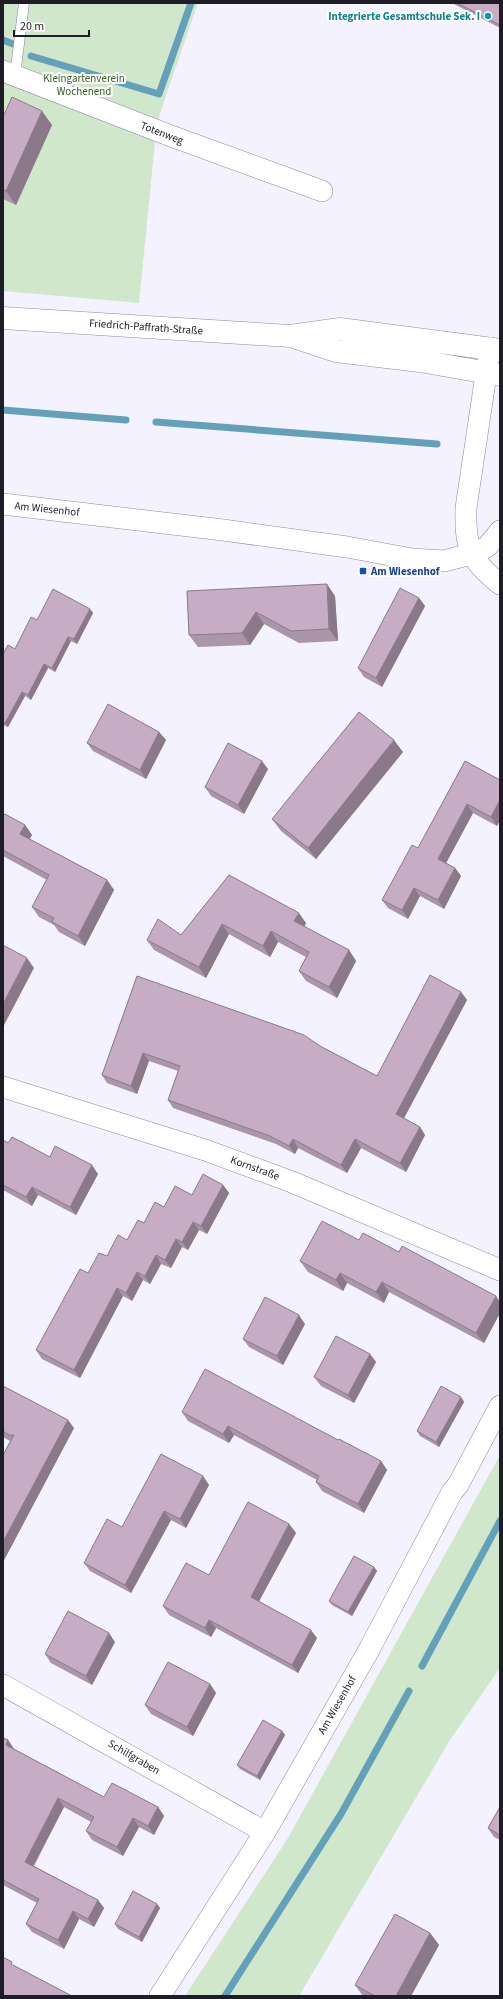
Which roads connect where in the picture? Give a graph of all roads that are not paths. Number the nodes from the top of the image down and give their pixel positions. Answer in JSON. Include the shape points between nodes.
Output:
{"nodes":[{"id":1,"x":24,"y":3,"type":"edge"},
{"id":2,"x":9,"y":74,"type":"edge"},
{"id":3,"x":322,"y":191,"type":"dead end"},
{"id":4,"x":3,"y":318,"type":"edge"},
{"id":5,"x":290,"y":336,"type":"junction"},
{"id":6,"x":495,"y":349,"type":"edge"},
{"id":7,"x":493,"y":374,"type":"edge"},
{"id":8,"x":3,"y":504,"type":"edge"},
{"id":9,"x":500,"y":532,"type":"edge"},
{"id":10,"x":471,"y":554,"type":"junction"},
{"id":11,"x":500,"y":584,"type":"edge"},
{"id":12,"x":3,"y":1087,"type":"edge"},
{"id":13,"x":500,"y":1270,"type":"edge"},
{"id":14,"x":500,"y":1406,"type":"edge"},
{"id":15,"x":3,"y":1685,"type":"edge"},
{"id":16,"x":265,"y":1832,"type":"junction"},
{"id":17,"x":160,"y":1996,"type":"edge"}],
"edges":[{"from":1,"to":2,"type":"lane"},
{"from":2,"to":3,"type":"street","name":"Totenweg"},
{"from":4,"to":5,"type":"main road","name":"Friedrich-Paffrath-Straße"},
{"from":5,"to":6,"type":"main road","name":"Friedrich-Paffrath-Straße","via":[[340,329]]},
{"from":5,"to":7,"type":"main road","name":"Friedrich-Paffrath-Straße","via":[[336,351],[420,361]]},
{"from":6,"to":7,"type":"street"},
{"from":7,"to":10,"type":"street","via":[[466,508],[466,534]]},
{"from":8,"to":10,"type":"street","name":"Am Wiesenhof","via":[[231,531],[412,559],[444,561]]},
{"from":9,"to":10,"type":"street","name":"Am Wiesenhof","via":[[487,547]]},
{"from":10,"to":11,"type":"street","via":[[487,574]]},
{"from":12,"to":13,"type":"street","name":"Kornstraße","via":[[205,1150],[285,1179]]},
{"from":14,"to":16,"type":"street","name":"Am Wiesenhof","via":[[370,1648]]},
{"from":15,"to":16,"type":"street","name":"Schilfgraben"},
{"from":16,"to":17,"type":"street","name":"Am Wiesenhof"}]}
